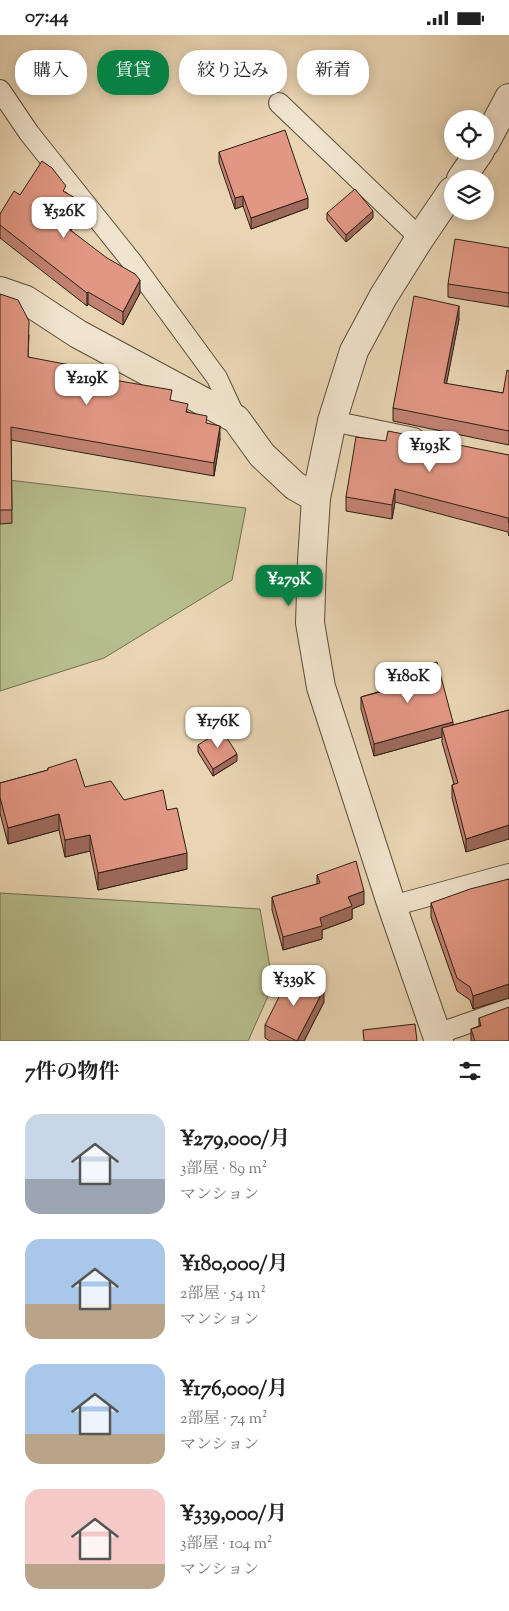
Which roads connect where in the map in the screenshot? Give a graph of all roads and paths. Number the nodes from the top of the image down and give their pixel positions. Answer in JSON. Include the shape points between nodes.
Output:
{"nodes":[{"id":1,"x":0,"y":90,"type":"edge"},
{"id":2,"x":509,"y":99,"type":"edge"},
{"id":3,"x":279,"y":103,"type":"dead end"},
{"id":4,"x":6,"y":113,"type":"edge"},
{"id":5,"x":494,"y":126,"type":"edge"},
{"id":6,"x":444,"y":203,"type":"edge"},
{"id":7,"x":420,"y":239,"type":"junction"},
{"id":8,"x":0,"y":291,"type":"edge"},
{"id":9,"x":236,"y":419,"type":"junction"},
{"id":10,"x":332,"y":421,"type":"junction"},
{"id":11,"x":435,"y":442,"type":"edge"},
{"id":12,"x":316,"y":498,"type":"junction"},
{"id":13,"x":509,"y":874,"type":"edge"},
{"id":14,"x":392,"y":906,"type":"junction"},
{"id":15,"x":509,"y":1009,"type":"edge"},
{"id":16,"x":438,"y":1037,"type":"edge"}],
"edges":[{"from":1,"to":4,"type":"lane"},
{"from":2,"to":5,"type":"street"},
{"from":3,"to":7,"type":"lane"},
{"from":4,"to":9,"type":"lane","via":[[30,133],[132,262],[218,378]]},
{"from":6,"to":7,"type":"street"},
{"from":7,"to":10,"type":"street","via":[[354,351]]},
{"from":8,"to":9,"type":"street","via":[[26,299],[78,334]]},
{"from":9,"to":12,"type":"street","via":[[262,455],[295,486]]},
{"from":10,"to":11,"type":"lane"},
{"from":10,"to":12,"type":"street"},
{"from":12,"to":14,"type":"street","via":[[310,623],[321,687]]},
{"from":13,"to":14,"type":"lane"},
{"from":14,"to":16,"type":"street"},
{"from":15,"to":16,"type":"lane"}]}
